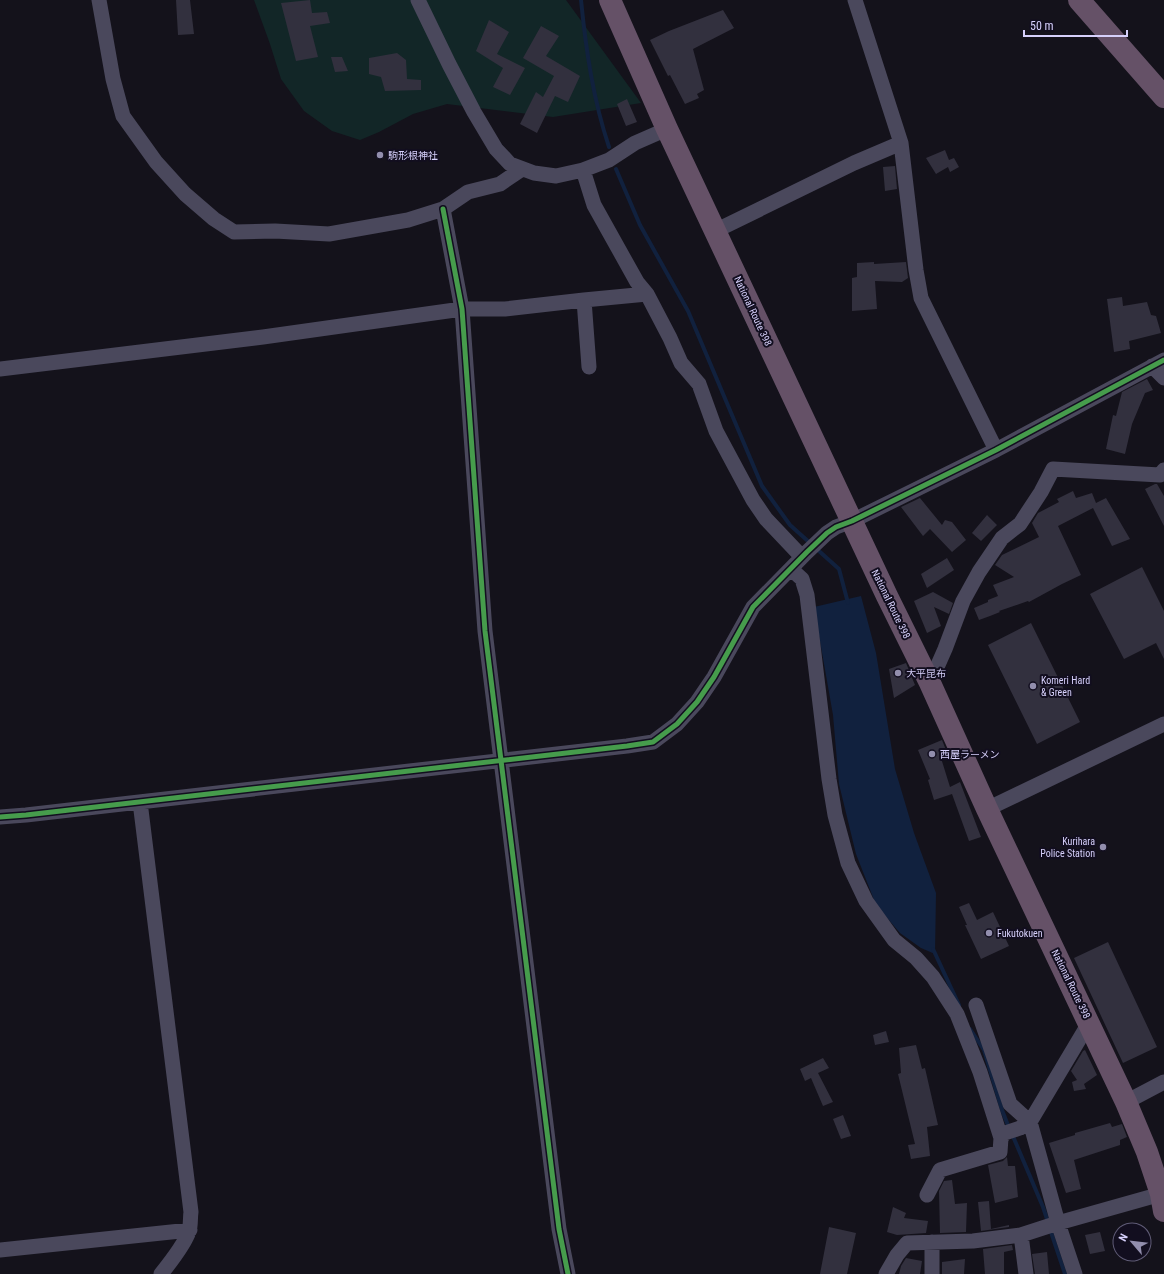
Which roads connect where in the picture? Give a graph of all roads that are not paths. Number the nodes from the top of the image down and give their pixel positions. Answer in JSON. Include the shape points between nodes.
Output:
{"nodes":[{"id":1,"x":99,"y":0,"type":"edge"},
{"id":2,"x":418,"y":0,"type":"edge"},
{"id":3,"x":610,"y":0,"type":"edge"},
{"id":4,"x":855,"y":0,"type":"edge"},
{"id":5,"x":1079,"y":0,"type":"edge"},
{"id":6,"x":1164,"y":97,"type":"edge"},
{"id":7,"x":667,"y":129,"type":"junction"},
{"id":8,"x":901,"y":143,"type":"junction"},
{"id":9,"x":522,"y":169,"type":"junction"},
{"id":10,"x":583,"y":170,"type":"junction"},
{"id":11,"x":443,"y":209,"type":"junction"},
{"id":12,"x":715,"y":231,"type":"junction"},
{"id":13,"x":647,"y":294,"type":"junction"},
{"id":14,"x":584,"y":300,"type":"junction"},
{"id":15,"x":462,"y":309,"type":"junction"},
{"id":16,"x":1158,"y":363,"type":"edge"},
{"id":17,"x":589,"y":367,"type":"dead end"},
{"id":18,"x":0,"y":369,"type":"edge"},
{"id":19,"x":1164,"y":378,"type":"edge"},
{"id":20,"x":996,"y":450,"type":"junction"},
{"id":21,"x":1164,"y":470,"type":"edge"},
{"id":22,"x":852,"y":521,"type":"junction"},
{"id":23,"x":804,"y":555,"type":"junction"},
{"id":24,"x":791,"y":569,"type":"junction"},
{"id":25,"x":930,"y":683,"type":"junction"},
{"id":26,"x":1164,"y":724,"type":"edge"},
{"id":27,"x":502,"y":761,"type":"junction"},
{"id":28,"x":140,"y":802,"type":"junction"},
{"id":29,"x":987,"y":809,"type":"junction"},
{"id":30,"x":0,"y":817,"type":"edge"},
{"id":31,"x":976,"y":1004,"type":"dead end"},
{"id":32,"x":1089,"y":1023,"type":"junction"},
{"id":33,"x":1164,"y":1082,"type":"edge"},
{"id":34,"x":1126,"y":1102,"type":"junction"},
{"id":35,"x":1025,"y":1125,"type":"junction"},
{"id":36,"x":1003,"y":1136,"type":"junction"},
{"id":37,"x":927,"y":1195,"type":"dead end"},
{"id":38,"x":1163,"y":1203,"type":"edge"},
{"id":39,"x":1056,"y":1224,"type":"junction"},
{"id":40,"x":190,"y":1230,"type":"junction"},
{"id":41,"x":1021,"y":1235,"type":"junction"},
{"id":42,"x":932,"y":1242,"type":"junction"},
{"id":43,"x":0,"y":1250,"type":"edge"},
{"id":44,"x":161,"y":1274,"type":"edge"},
{"id":45,"x":568,"y":1274,"type":"edge"},
{"id":46,"x":886,"y":1274,"type":"edge"},
{"id":47,"x":932,"y":1274,"type":"edge"},
{"id":48,"x":1026,"y":1274,"type":"edge"},
{"id":49,"x":1075,"y":1274,"type":"edge"}],
"edges":[{"from":1,"to":11,"type":"street","via":[[113,79],[123,116],[156,162],[185,194],[234,232],[275,230],[329,234],[408,220]]},
{"from":2,"to":9,"type":"street","via":[[449,64],[496,149],[510,164]]},
{"from":3,"to":7,"type":"highway","name":"National Route 398"},
{"from":4,"to":8,"type":"street"},
{"from":5,"to":6,"type":"highway"},
{"from":7,"to":10,"type":"street"},
{"from":7,"to":12,"type":"highway","name":"National Route 398"},
{"from":8,"to":12,"type":"street","via":[[854,163]]},
{"from":8,"to":20,"type":"street","via":[[921,298]]},
{"from":9,"to":10,"type":"street","via":[[556,176]]},
{"from":9,"to":11,"type":"street","via":[[500,184],[468,192]]},
{"from":10,"to":13,"type":"street","via":[[594,205],[637,282]]},
{"from":11,"to":15,"type":"street"},
{"from":12,"to":22,"type":"highway","name":"National Route 398"},
{"from":13,"to":14,"type":"street"},
{"from":13,"to":23,"type":"street","via":[[681,363],[699,384],[716,431],[752,500],[766,519]]},
{"from":14,"to":15,"type":"street","via":[[505,309]]},
{"from":14,"to":17,"type":"street"},
{"from":15,"to":18,"type":"street","via":[[263,337]]},
{"from":15,"to":27,"type":"street","via":[[485,631]]},
{"from":16,"to":19,"type":"street"},
{"from":16,"to":20,"type":"street"},
{"from":20,"to":22,"type":"street"},
{"from":21,"to":25,"type":"street","via":[[1160,475],[1053,469],[1020,524],[1002,538],[979,572],[963,601]]},
{"from":22,"to":23,"type":"street","via":[[836,527]]},
{"from":22,"to":25,"type":"highway","name":"National Route 398"},
{"from":23,"to":24,"type":"street"},
{"from":24,"to":27,"type":"street","via":[[753,607],[697,702],[677,724],[654,742]]},
{"from":24,"to":36,"type":"street","via":[[802,579],[807,595],[829,779],[835,815],[848,863],[866,901],[894,940],[934,977],[957,1014]]},
{"from":25,"to":29,"type":"highway","name":"National Route 398"},
{"from":26,"to":29,"type":"street"},
{"from":27,"to":28,"type":"street"},
{"from":27,"to":45,"type":"street","via":[[560,1229]]},
{"from":28,"to":30,"type":"street"},
{"from":28,"to":40,"type":"street","via":[[190,1212]]},
{"from":29,"to":32,"type":"highway","name":"National Route 398"},
{"from":31,"to":35,"type":"street","via":[[1010,1104]]},
{"from":32,"to":34,"type":"highway","name":"National Route 398"},
{"from":32,"to":35,"type":"street"},
{"from":33,"to":34,"type":"street"},
{"from":34,"to":38,"type":"highway","name":"National Route 398","via":[[1147,1152]]},
{"from":35,"to":36,"type":"street"},
{"from":35,"to":39,"type":"street"},
{"from":36,"to":37,"type":"street","via":[[1000,1152],[940,1170]]},
{"from":38,"to":39,"type":"street"},
{"from":39,"to":41,"type":"street"},
{"from":39,"to":49,"type":"street"},
{"from":40,"to":43,"type":"street"},
{"from":40,"to":44,"type":"street"},
{"from":41,"to":42,"type":"street","via":[[973,1241]]},
{"from":41,"to":48,"type":"street"},
{"from":42,"to":46,"type":"street","via":[[907,1243]]},
{"from":42,"to":47,"type":"street"}]}
